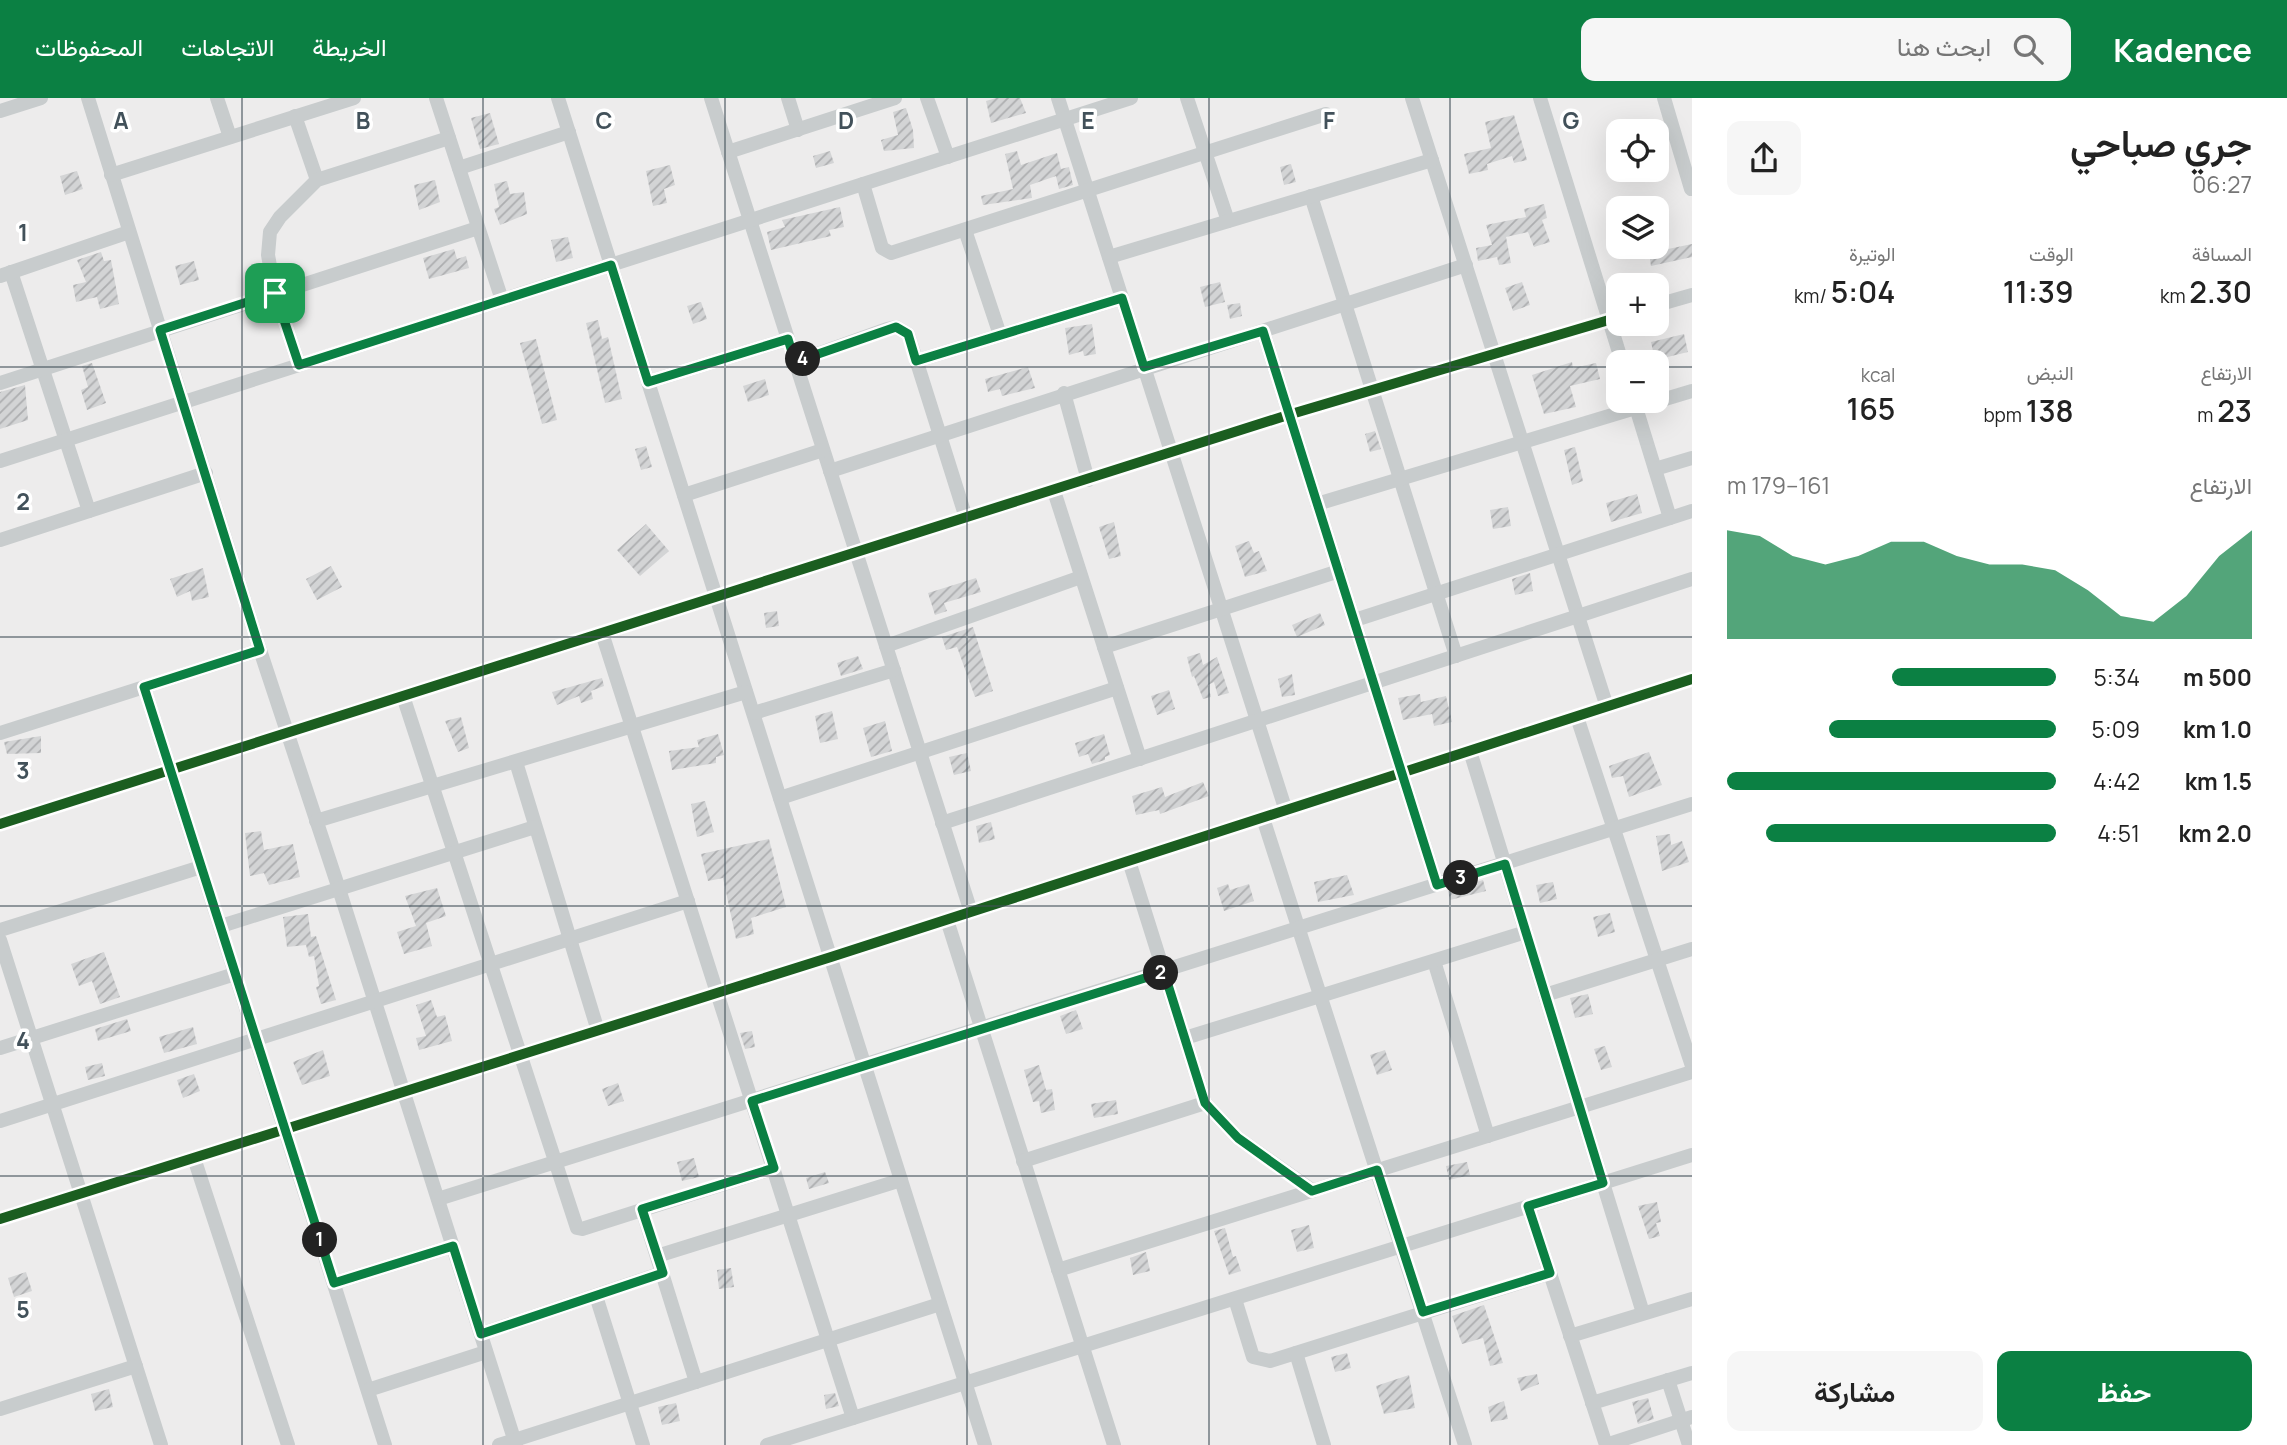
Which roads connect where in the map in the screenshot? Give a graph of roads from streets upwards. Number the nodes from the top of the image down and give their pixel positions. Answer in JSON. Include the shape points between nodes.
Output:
{"nodes":[{"id":1,"x":41,"y":98,"type":"edge"},
{"id":2,"x":88,"y":98,"type":"edge"},
{"id":3,"x":218,"y":98,"type":"edge"},
{"id":4,"x":354,"y":98,"type":"edge"},
{"id":5,"x":436,"y":98,"type":"edge"},
{"id":6,"x":558,"y":98,"type":"edge"},
{"id":7,"x":710,"y":98,"type":"edge"},
{"id":8,"x":788,"y":98,"type":"edge"},
{"id":9,"x":895,"y":98,"type":"edge"},
{"id":10,"x":927,"y":98,"type":"edge"},
{"id":11,"x":1058,"y":98,"type":"edge"},
{"id":12,"x":1131,"y":98,"type":"edge"},
{"id":13,"x":1187,"y":98,"type":"edge"},
{"id":14,"x":1412,"y":98,"type":"edge"},
{"id":15,"x":1540,"y":98,"type":"edge"},
{"id":16,"x":1664,"y":98,"type":"edge"},
{"id":17,"x":0,"y":111,"type":"edge"},
{"id":18,"x":1326,"y":114,"type":"dead end"},
{"id":19,"x":295,"y":116,"type":"junction"},
{"id":20,"x":1064,"y":119,"type":"junction"},
{"id":21,"x":798,"y":130,"type":"junction"},
{"id":22,"x":569,"y":132,"type":"junction"},
{"id":23,"x":230,"y":137,"type":"junction"},
{"id":24,"x":449,"y":138,"type":"junction"},
{"id":25,"x":728,"y":152,"type":"junction"},
{"id":26,"x":1205,"y":152,"type":"junction"},
{"id":27,"x":948,"y":157,"type":"junction"},
{"id":28,"x":1432,"y":160,"type":"junction"},
{"id":29,"x":458,"y":168,"type":"junction"},
{"id":30,"x":111,"y":175,"type":"junction"},
{"id":31,"x":317,"y":180,"type":"junction"},
{"id":32,"x":863,"y":184,"type":"junction"},
{"id":33,"x":1087,"y":190,"type":"junction"},
{"id":34,"x":1692,"y":191,"type":"edge"},
{"id":35,"x":1311,"y":196,"type":"junction"},
{"id":36,"x":750,"y":220,"type":"junction"},
{"id":37,"x":1228,"y":221,"type":"junction"},
{"id":38,"x":478,"y":229,"type":"junction"},
{"id":39,"x":965,"y":230,"type":"junction"},
{"id":40,"x":129,"y":232,"type":"junction"},
{"id":41,"x":1109,"y":257,"type":"junction"},
{"id":42,"x":611,"y":265,"type":"junction"},
{"id":43,"x":1466,"y":265,"type":"junction"},
{"id":44,"x":6,"y":274,"type":"edge"},
{"id":45,"x":275,"y":293,"type":"junction"},
{"id":46,"x":1606,"y":295,"type":"edge"},
{"id":47,"x":1692,"y":295,"type":"edge"},
{"id":48,"x":1122,"y":298,"type":"junction"},
{"id":49,"x":502,"y":300,"type":"junction"},
{"id":50,"x":1669,"y":302,"type":"edge"},
{"id":51,"x":1346,"y":305,"type":"junction"},
{"id":52,"x":1606,"y":321,"type":"edge"},
{"id":53,"x":160,"y":330,"type":"junction"},
{"id":54,"x":1263,"y":331,"type":"junction"},
{"id":55,"x":1000,"y":335,"type":"junction"},
{"id":56,"x":788,"y":339,"type":"junction"},
{"id":57,"x":1493,"y":352,"type":"junction"},
{"id":58,"x":916,"y":361,"type":"junction"},
{"id":59,"x":795,"y":362,"type":"junction"},
{"id":60,"x":299,"y":365,"type":"junction"},
{"id":61,"x":1144,"y":367,"type":"junction"},
{"id":62,"x":41,"y":369,"type":"junction"},
{"id":63,"x":648,"y":382,"type":"junction"},
{"id":64,"x":0,"y":383,"type":"edge"},
{"id":65,"x":1373,"y":390,"type":"junction"},
{"id":66,"x":1692,"y":391,"type":"edge"},
{"id":67,"x":1064,"y":393,"type":"junction"},
{"id":68,"x":1669,"y":396,"type":"edge"},
{"id":69,"x":183,"y":402,"type":"junction"},
{"id":70,"x":1608,"y":413,"type":"edge"},
{"id":71,"x":1638,"y":413,"type":"edge"},
{"id":72,"x":1288,"y":415,"type":"junction"},
{"id":73,"x":940,"y":435,"type":"junction"},
{"id":74,"x":65,"y":440,"type":"junction"},
{"id":75,"x":1522,"y":442,"type":"junction"},
{"id":76,"x":823,"y":450,"type":"junction"},
{"id":77,"x":1171,"y":454,"type":"junction"},
{"id":78,"x":1692,"y":458,"type":"edge"},
{"id":79,"x":0,"y":461,"type":"edge"},
{"id":80,"x":1655,"y":469,"type":"junction"},
{"id":81,"x":830,"y":471,"type":"junction"},
{"id":82,"x":206,"y":473,"type":"junction"},
{"id":83,"x":1088,"y":480,"type":"junction"},
{"id":84,"x":1401,"y":480,"type":"junction"},
{"id":85,"x":1054,"y":491,"type":"junction"},
{"id":86,"x":684,"y":495,"type":"junction"},
{"id":87,"x":1317,"y":504,"type":"junction"},
{"id":88,"x":89,"y":511,"type":"junction"},
{"id":89,"x":1692,"y":511,"type":"edge"},
{"id":90,"x":966,"y":518,"type":"junction"},
{"id":91,"x":1671,"y":518,"type":"junction"},
{"id":92,"x":0,"y":540,"type":"edge"},
{"id":93,"x":856,"y":553,"type":"junction"},
{"id":94,"x":1558,"y":554,"type":"junction"},
{"id":95,"x":1339,"y":571,"type":"junction"},
{"id":96,"x":1081,"y":577,"type":"junction"},
{"id":97,"x":1692,"y":579,"type":"edge"},
{"id":98,"x":1437,"y":594,"type":"junction"},
{"id":99,"x":716,"y":597,"type":"junction"},
{"id":100,"x":1221,"y":609,"type":"junction"},
{"id":101,"x":1578,"y":617,"type":"junction"},
{"id":102,"x":1355,"y":620,"type":"junction"},
{"id":103,"x":602,"y":633,"type":"junction"},
{"id":104,"x":886,"y":646,"type":"junction"},
{"id":105,"x":1104,"y":647,"type":"junction"},
{"id":106,"x":260,"y":650,"type":"junction"},
{"id":107,"x":1456,"y":656,"type":"junction"},
{"id":108,"x":894,"y":670,"type":"junction"},
{"id":109,"x":1692,"y":680,"type":"edge"},
{"id":110,"x":1374,"y":681,"type":"junction"},
{"id":111,"x":144,"y":687,"type":"junction"},
{"id":112,"x":1117,"y":688,"type":"junction"},
{"id":113,"x":746,"y":692,"type":"junction"},
{"id":114,"x":403,"y":696,"type":"junction"},
{"id":115,"x":1607,"y":707,"type":"junction"},
{"id":116,"x":754,"y":713,"type":"junction"},
{"id":117,"x":1577,"y":717,"type":"junction"},
{"id":118,"x":1257,"y":720,"type":"junction"},
{"id":119,"x":632,"y":727,"type":"junction"},
{"id":120,"x":0,"y":733,"type":"edge"},
{"id":121,"x":288,"y":733,"type":"junction"},
{"id":122,"x":1470,"y":751,"type":"junction"},
{"id":123,"x":919,"y":753,"type":"junction"},
{"id":124,"x":1140,"y":758,"type":"junction"},
{"id":125,"x":516,"y":762,"type":"junction"},
{"id":126,"x":170,"y":770,"type":"junction"},
{"id":127,"x":1402,"y":772,"type":"junction"},
{"id":128,"x":433,"y":788,"type":"junction"},
{"id":129,"x":780,"y":798,"type":"junction"},
{"id":130,"x":1692,"y":804,"type":"edge"},
{"id":131,"x":1286,"y":811,"type":"junction"},
{"id":132,"x":1263,"y":818,"type":"junction"},
{"id":133,"x":316,"y":821,"type":"junction"},
{"id":134,"x":942,"y":823,"type":"junction"},
{"id":135,"x":0,"y":824,"type":"edge"},
{"id":136,"x":535,"y":827,"type":"junction"},
{"id":137,"x":1615,"y":830,"type":"junction"},
{"id":138,"x":455,"y":852,"type":"junction"},
{"id":139,"x":1129,"y":861,"type":"junction"},
{"id":140,"x":1505,"y":864,"type":"junction"},
{"id":141,"x":201,"y":867,"type":"junction"},
{"id":142,"x":1437,"y":885,"type":"junction"},
{"id":143,"x":339,"y":889,"type":"junction"},
{"id":144,"x":688,"y":901,"type":"junction"},
{"id":145,"x":971,"y":912,"type":"junction"},
{"id":146,"x":947,"y":920,"type":"junction"},
{"id":147,"x":221,"y":926,"type":"junction"},
{"id":148,"x":1299,"y":929,"type":"junction"},
{"id":149,"x":0,"y":930,"type":"edge"},
{"id":150,"x":1526,"y":932,"type":"junction"},
{"id":151,"x":569,"y":939,"type":"junction"},
{"id":152,"x":0,"y":940,"type":"edge"},
{"id":153,"x":1692,"y":949,"type":"edge"},
{"id":154,"x":831,"y":957,"type":"junction"},
{"id":155,"x":1434,"y":961,"type":"junction"},
{"id":156,"x":1657,"y":961,"type":"junction"},
{"id":157,"x":491,"y":964,"type":"junction"},
{"id":158,"x":1164,"y":972,"type":"junction"},
{"id":159,"x":234,"y":974,"type":"junction"},
{"id":160,"x":718,"y":993,"type":"junction"},
{"id":161,"x":1545,"y":995,"type":"junction"},
{"id":162,"x":1320,"y":996,"type":"junction"},
{"id":163,"x":374,"y":1001,"type":"junction"},
{"id":164,"x":981,"y":1029,"type":"junction"},
{"id":165,"x":598,"y":1031,"type":"junction"},
{"id":166,"x":31,"y":1038,"type":"junction"},
{"id":167,"x":1185,"y":1038,"type":"junction"},
{"id":168,"x":256,"y":1039,"type":"junction"},
{"id":169,"x":0,"y":1048,"type":"edge"},
{"id":170,"x":521,"y":1055,"type":"junction"},
{"id":171,"x":865,"y":1066,"type":"junction"},
{"id":172,"x":1692,"y":1066,"type":"edge"},
{"id":173,"x":1692,"y":1072,"type":"edge"},
{"id":174,"x":403,"y":1092,"type":"junction"},
{"id":175,"x":752,"y":1101,"type":"junction"},
{"id":176,"x":1205,"y":1103,"type":"junction"},
{"id":177,"x":52,"y":1104,"type":"junction"},
{"id":178,"x":1580,"y":1107,"type":"junction"},
{"id":179,"x":0,"y":1121,"type":"edge"},
{"id":180,"x":285,"y":1129,"type":"junction"},
{"id":181,"x":1488,"y":1136,"type":"junction"},
{"id":182,"x":1692,"y":1155,"type":"edge"},
{"id":183,"x":194,"y":1158,"type":"junction"},
{"id":184,"x":1023,"y":1161,"type":"junction"},
{"id":185,"x":554,"y":1163,"type":"junction"},
{"id":186,"x":774,"y":1168,"type":"junction"},
{"id":187,"x":1377,"y":1170,"type":"junction"},
{"id":188,"x":901,"y":1180,"type":"junction"},
{"id":189,"x":1603,"y":1183,"type":"junction"},
{"id":190,"x":1312,"y":1191,"type":"junction"},
{"id":191,"x":80,"y":1194,"type":"junction"},
{"id":192,"x":438,"y":1199,"type":"junction"},
{"id":193,"x":1528,"y":1206,"type":"junction"},
{"id":194,"x":642,"y":1209,"type":"junction"},
{"id":195,"x":789,"y":1215,"type":"junction"},
{"id":196,"x":0,"y":1219,"type":"edge"},
{"id":197,"x":1401,"y":1245,"type":"junction"},
{"id":198,"x":453,"y":1246,"type":"junction"},
{"id":199,"x":657,"y":1256,"type":"junction"},
{"id":200,"x":1058,"y":1270,"type":"junction"},
{"id":201,"x":663,"y":1273,"type":"junction"},
{"id":202,"x":1550,"y":1273,"type":"junction"},
{"id":203,"x":334,"y":1283,"type":"junction"},
{"id":204,"x":596,"y":1296,"type":"junction"},
{"id":205,"x":1235,"y":1298,"type":"junction"},
{"id":206,"x":1692,"y":1299,"type":"edge"},
{"id":207,"x":940,"y":1304,"type":"junction"},
{"id":208,"x":1423,"y":1312,"type":"junction"},
{"id":209,"x":1643,"y":1313,"type":"junction"},
{"id":210,"x":481,"y":1334,"type":"junction"},
{"id":211,"x":1570,"y":1336,"type":"junction"},
{"id":212,"x":829,"y":1340,"type":"junction"},
{"id":213,"x":1082,"y":1347,"type":"junction"},
{"id":214,"x":486,"y":1352,"type":"junction"},
{"id":215,"x":1296,"y":1353,"type":"junction"},
{"id":216,"x":136,"y":1366,"type":"junction"},
{"id":217,"x":1692,"y":1373,"type":"edge"},
{"id":218,"x":1668,"y":1380,"type":"junction"},
{"id":219,"x":696,"y":1382,"type":"junction"},
{"id":220,"x":966,"y":1383,"type":"junction"},
{"id":221,"x":369,"y":1390,"type":"junction"},
{"id":222,"x":630,"y":1403,"type":"junction"},
{"id":223,"x":1592,"y":1403,"type":"junction"},
{"id":224,"x":0,"y":1409,"type":"edge"},
{"id":225,"x":853,"y":1418,"type":"junction"},
{"id":226,"x":1687,"y":1419,"type":"edge"},
{"id":227,"x":515,"y":1443,"type":"edge"},
{"id":228,"x":162,"y":1445,"type":"edge"},
{"id":229,"x":288,"y":1445,"type":"edge"},
{"id":230,"x":385,"y":1445,"type":"edge"},
{"id":231,"x":499,"y":1445,"type":"edge"},
{"id":232,"x":643,"y":1445,"type":"edge"},
{"id":233,"x":767,"y":1445,"type":"edge"},
{"id":234,"x":985,"y":1445,"type":"edge"},
{"id":235,"x":1114,"y":1445,"type":"edge"},
{"id":236,"x":1324,"y":1445,"type":"edge"},
{"id":237,"x":1465,"y":1445,"type":"edge"},
{"id":238,"x":1606,"y":1445,"type":"edge"},
{"id":239,"x":1689,"y":1445,"type":"edge"}],
"edges":[{"from":1,"to":17,"type":"street"},
{"from":2,"to":30,"type":"street"},
{"from":3,"to":23,"type":"street"},
{"from":4,"to":19,"type":"street"},
{"from":5,"to":24,"type":"street"},
{"from":6,"to":22,"type":"street"},
{"from":7,"to":25,"type":"street"},
{"from":8,"to":21,"type":"street"},
{"from":9,"to":21,"type":"street"},
{"from":10,"to":27,"type":"street"},
{"from":11,"to":20,"type":"street"},
{"from":12,"to":20,"type":"street"},
{"from":13,"to":26,"type":"street"},
{"from":14,"to":28,"type":"street"},
{"from":15,"to":46,"type":"street"},
{"from":16,"to":34,"type":"street"},
{"from":18,"to":26,"type":"street"},
{"from":19,"to":23,"type":"street"},
{"from":19,"to":31,"type":"street"},
{"from":20,"to":27,"type":"street"},
{"from":20,"to":33,"type":"street"},
{"from":21,"to":25,"type":"street"},
{"from":22,"to":29,"type":"street"},
{"from":22,"to":42,"type":"street"},
{"from":23,"to":30,"type":"street"},
{"from":24,"to":29,"type":"street"},
{"from":24,"to":31,"type":"street"},
{"from":25,"to":36,"type":"street"},
{"from":26,"to":33,"type":"street"},
{"from":26,"to":37,"type":"street"},
{"from":27,"to":32,"type":"street"},
{"from":28,"to":35,"type":"street"},
{"from":28,"to":43,"type":"street"},
{"from":29,"to":38,"type":"street"},
{"from":30,"to":40,"type":"street"},
{"from":31,"to":45,"type":"street","via":[[270,232],[268,255]]},
{"from":32,"to":36,"type":"street"},
{"from":32,"to":39,"type":"street","via":[[885,251]]},
{"from":33,"to":39,"type":"street"},
{"from":33,"to":41,"type":"street"},
{"from":35,"to":37,"type":"street"},
{"from":35,"to":51,"type":"street"},
{"from":36,"to":42,"type":"street"},
{"from":36,"to":56,"type":"street"},
{"from":37,"to":41,"type":"street"},
{"from":38,"to":45,"type":"street"},
{"from":38,"to":49,"type":"street"},
{"from":39,"to":55,"type":"street"},
{"from":40,"to":44,"type":"street"},
{"from":40,"to":53,"type":"street"},
{"from":41,"to":48,"type":"street"},
{"from":42,"to":49,"type":"street"},
{"from":42,"to":63,"type":"street"},
{"from":43,"to":51,"type":"street"},
{"from":43,"to":57,"type":"street"},
{"from":44,"to":62,"type":"street"},
{"from":45,"to":53,"type":"street"},
{"from":45,"to":60,"type":"street"},
{"from":47,"to":50,"type":"street"},
{"from":48,"to":55,"type":"street"},
{"from":48,"to":61,"type":"street"},
{"from":49,"to":60,"type":"street"},
{"from":51,"to":54,"type":"street"},
{"from":51,"to":65,"type":"street"},
{"from":52,"to":57,"type":"street"},
{"from":53,"to":62,"type":"street"},
{"from":53,"to":69,"type":"street"},
{"from":54,"to":61,"type":"street"},
{"from":54,"to":72,"type":"street"},
{"from":55,"to":58,"type":"street"},
{"from":56,"to":59,"type":"street"},
{"from":56,"to":63,"type":"street"},
{"from":57,"to":65,"type":"street"},
{"from":57,"to":75,"type":"street"},
{"from":58,"to":59,"type":"street","via":[[908,334],[896,327]]},
{"from":58,"to":73,"type":"street"},
{"from":59,"to":76,"type":"street"},
{"from":60,"to":69,"type":"street"},
{"from":61,"to":67,"type":"street"},
{"from":61,"to":77,"type":"street"},
{"from":62,"to":64,"type":"street"},
{"from":62,"to":74,"type":"street"},
{"from":63,"to":86,"type":"street"},
{"from":65,"to":72,"type":"street"},
{"from":65,"to":84,"type":"street"},
{"from":66,"to":68,"type":"street"},
{"from":67,"to":73,"type":"street"},
{"from":67,"to":83,"type":"street"},
{"from":69,"to":74,"type":"street"},
{"from":69,"to":82,"type":"street"},
{"from":70,"to":75,"type":"street"},
{"from":71,"to":80,"type":"street"},
{"from":72,"to":77,"type":"street"},
{"from":72,"to":87,"type":"street"},
{"from":73,"to":81,"type":"street"},
{"from":73,"to":90,"type":"street"},
{"from":74,"to":79,"type":"street"},
{"from":74,"to":88,"type":"street"},
{"from":75,"to":84,"type":"street"},
{"from":75,"to":94,"type":"street"},
{"from":76,"to":81,"type":"street"},
{"from":76,"to":86,"type":"street"},
{"from":77,"to":83,"type":"street"},
{"from":77,"to":100,"type":"street"},
{"from":78,"to":80,"type":"street"},
{"from":80,"to":91,"type":"street"},
{"from":81,"to":93,"type":"street"},
{"from":82,"to":88,"type":"street"},
{"from":82,"to":106,"type":"street"},
{"from":83,"to":85,"type":"street"},
{"from":84,"to":87,"type":"street"},
{"from":84,"to":98,"type":"street"},
{"from":85,"to":90,"type":"street"},
{"from":85,"to":96,"type":"street"},
{"from":86,"to":99,"type":"street"},
{"from":87,"to":95,"type":"street"},
{"from":88,"to":92,"type":"street"},
{"from":89,"to":91,"type":"street"},
{"from":90,"to":93,"type":"street"},
{"from":91,"to":94,"type":"street"},
{"from":93,"to":99,"type":"street"},
{"from":93,"to":104,"type":"street"},
{"from":94,"to":98,"type":"street"},
{"from":94,"to":101,"type":"street"},
{"from":95,"to":100,"type":"street"},
{"from":95,"to":102,"type":"street"},
{"from":96,"to":104,"type":"street"},
{"from":96,"to":105,"type":"street"},
{"from":97,"to":101,"type":"street"},
{"from":98,"to":102,"type":"street"},
{"from":98,"to":107,"type":"street"},
{"from":99,"to":103,"type":"street"},
{"from":99,"to":113,"type":"street"},
{"from":100,"to":105,"type":"street"},
{"from":100,"to":118,"type":"street"},
{"from":101,"to":107,"type":"street"},
{"from":101,"to":115,"type":"street"},
{"from":102,"to":110,"type":"street"},
{"from":103,"to":114,"type":"street"},
{"from":103,"to":119,"type":"street"},
{"from":104,"to":108,"type":"street"},
{"from":105,"to":112,"type":"street"},
{"from":106,"to":111,"type":"street"},
{"from":106,"to":121,"type":"street"},
{"from":107,"to":110,"type":"street"},
{"from":108,"to":116,"type":"street"},
{"from":108,"to":123,"type":"street"},
{"from":109,"to":115,"type":"street"},
{"from":110,"to":118,"type":"street"},
{"from":110,"to":127,"type":"street"},
{"from":111,"to":120,"type":"street"},
{"from":111,"to":126,"type":"street"},
{"from":112,"to":123,"type":"street"},
{"from":112,"to":124,"type":"street"},
{"from":113,"to":116,"type":"street"},
{"from":113,"to":119,"type":"street"},
{"from":114,"to":121,"type":"street"},
{"from":114,"to":128,"type":"street"},
{"from":115,"to":117,"type":"street"},
{"from":116,"to":129,"type":"street"},
{"from":117,"to":122,"type":"street"},
{"from":117,"to":137,"type":"street"},
{"from":118,"to":124,"type":"street"},
{"from":118,"to":131,"type":"street"},
{"from":119,"to":125,"type":"street"},
{"from":119,"to":144,"type":"street"},
{"from":121,"to":126,"type":"street"},
{"from":121,"to":133,"type":"street"},
{"from":122,"to":127,"type":"street"},
{"from":122,"to":140,"type":"street"},
{"from":123,"to":129,"type":"street"},
{"from":123,"to":134,"type":"street"},
{"from":124,"to":134,"type":"street"},
{"from":125,"to":128,"type":"street"},
{"from":125,"to":136,"type":"street"},
{"from":126,"to":135,"type":"street"},
{"from":126,"to":141,"type":"street"},
{"from":127,"to":131,"type":"street"},
{"from":127,"to":142,"type":"street"},
{"from":128,"to":133,"type":"street"},
{"from":128,"to":138,"type":"street"},
{"from":129,"to":154,"type":"street"},
{"from":130,"to":137,"type":"street"},
{"from":131,"to":132,"type":"street"},
{"from":132,"to":139,"type":"street"},
{"from":132,"to":148,"type":"street"},
{"from":133,"to":143,"type":"street"},
{"from":134,"to":145,"type":"street"},
{"from":136,"to":138,"type":"street"},
{"from":136,"to":151,"type":"street"},
{"from":137,"to":140,"type":"street"},
{"from":137,"to":156,"type":"street"},
{"from":138,"to":143,"type":"street"},
{"from":138,"to":157,"type":"street"},
{"from":139,"to":145,"type":"street"},
{"from":139,"to":158,"type":"street"},
{"from":140,"to":142,"type":"street"},
{"from":140,"to":150,"type":"street"},
{"from":141,"to":147,"type":"street"},
{"from":141,"to":149,"type":"street"},
{"from":142,"to":148,"type":"street"},
{"from":143,"to":147,"type":"street"},
{"from":143,"to":163,"type":"street"},
{"from":144,"to":151,"type":"street"},
{"from":144,"to":160,"type":"street"},
{"from":145,"to":146,"type":"street"},
{"from":146,"to":154,"type":"street"},
{"from":146,"to":164,"type":"street"},
{"from":147,"to":159,"type":"street"},
{"from":148,"to":158,"type":"street"},
{"from":148,"to":162,"type":"street"},
{"from":150,"to":155,"type":"street"},
{"from":150,"to":161,"type":"street"},
{"from":151,"to":157,"type":"street"},
{"from":151,"to":165,"type":"street"},
{"from":152,"to":166,"type":"street"},
{"from":153,"to":156,"type":"street"},
{"from":154,"to":160,"type":"street"},
{"from":154,"to":171,"type":"street"},
{"from":155,"to":162,"type":"street"},
{"from":155,"to":181,"type":"street"},
{"from":156,"to":161,"type":"street"},
{"from":156,"to":172,"type":"street"},
{"from":157,"to":163,"type":"street"},
{"from":157,"to":170,"type":"street"},
{"from":158,"to":164,"type":"street"},
{"from":158,"to":167,"type":"street"},
{"from":159,"to":166,"type":"street"},
{"from":159,"to":168,"type":"street"},
{"from":160,"to":165,"type":"street"},
{"from":160,"to":175,"type":"street"},
{"from":161,"to":178,"type":"street"},
{"from":162,"to":167,"type":"street"},
{"from":162,"to":187,"type":"street"},
{"from":163,"to":168,"type":"street"},
{"from":163,"to":174,"type":"street"},
{"from":164,"to":171,"type":"street"},
{"from":164,"to":184,"type":"street"},
{"from":165,"to":170,"type":"street"},
{"from":166,"to":169,"type":"street"},
{"from":166,"to":177,"type":"street"},
{"from":167,"to":176,"type":"street"},
{"from":168,"to":177,"type":"street"},
{"from":168,"to":180,"type":"street"},
{"from":170,"to":174,"type":"street"},
{"from":170,"to":185,"type":"street"},
{"from":171,"to":175,"type":"street"},
{"from":171,"to":188,"type":"street"},
{"from":173,"to":178,"type":"street"},
{"from":174,"to":180,"type":"street"},
{"from":174,"to":192,"type":"street"},
{"from":175,"to":185,"type":"street"},
{"from":175,"to":186,"type":"street"},
{"from":176,"to":184,"type":"street"},
{"from":176,"to":190,"type":"street","via":[[1238,1138]]},
{"from":177,"to":179,"type":"street"},
{"from":177,"to":191,"type":"street"},
{"from":178,"to":181,"type":"street"},
{"from":178,"to":189,"type":"street"},
{"from":180,"to":183,"type":"street"},
{"from":180,"to":203,"type":"street"},
{"from":181,"to":187,"type":"street"},
{"from":182,"to":189,"type":"street"},
{"from":183,"to":191,"type":"street"},
{"from":183,"to":229,"type":"street"},
{"from":184,"to":200,"type":"street"},
{"from":185,"to":192,"type":"street"},
{"from":185,"to":194,"type":"street","via":[[577,1227]]},
{"from":186,"to":194,"type":"street"},
{"from":186,"to":195,"type":"street"},
{"from":187,"to":190,"type":"street"},
{"from":187,"to":197,"type":"street"},
{"from":188,"to":195,"type":"street"},
{"from":188,"to":207,"type":"street"},
{"from":189,"to":193,"type":"street"},
{"from":189,"to":209,"type":"street"},
{"from":190,"to":200,"type":"street"},
{"from":191,"to":196,"type":"street"},
{"from":191,"to":216,"type":"street"},
{"from":192,"to":198,"type":"street"},
{"from":193,"to":197,"type":"street"},
{"from":193,"to":202,"type":"street"},
{"from":194,"to":199,"type":"street"},
{"from":195,"to":199,"type":"street"},
{"from":195,"to":212,"type":"street"},
{"from":197,"to":205,"type":"street"},
{"from":197,"to":208,"type":"street"},
{"from":198,"to":203,"type":"street"},
{"from":198,"to":210,"type":"street"},
{"from":199,"to":201,"type":"street"},
{"from":200,"to":213,"type":"street"},
{"from":201,"to":204,"type":"street"},
{"from":201,"to":219,"type":"street"},
{"from":202,"to":208,"type":"street"},
{"from":202,"to":211,"type":"street"},
{"from":203,"to":221,"type":"street"},
{"from":204,"to":210,"type":"street"},
{"from":204,"to":222,"type":"street"},
{"from":205,"to":213,"type":"street"},
{"from":205,"to":215,"type":"street","via":[[1253,1357],[1270,1361]]},
{"from":206,"to":209,"type":"street"},
{"from":207,"to":212,"type":"street"},
{"from":207,"to":220,"type":"street"},
{"from":208,"to":215,"type":"street"},
{"from":208,"to":237,"type":"street"},
{"from":209,"to":211,"type":"street"},
{"from":210,"to":214,"type":"street"},
{"from":211,"to":223,"type":"street"},
{"from":212,"to":219,"type":"street"},
{"from":212,"to":225,"type":"street"},
{"from":213,"to":220,"type":"street"},
{"from":213,"to":235,"type":"street"},
{"from":214,"to":221,"type":"street"},
{"from":214,"to":227,"type":"street"},
{"from":215,"to":236,"type":"street"},
{"from":216,"to":224,"type":"street"},
{"from":216,"to":228,"type":"street"},
{"from":217,"to":218,"type":"street"},
{"from":218,"to":223,"type":"street"},
{"from":218,"to":226,"type":"street"},
{"from":219,"to":222,"type":"street"},
{"from":220,"to":225,"type":"street"},
{"from":220,"to":234,"type":"street"},
{"from":221,"to":230,"type":"street"},
{"from":222,"to":227,"type":"street"},
{"from":222,"to":232,"type":"street"},
{"from":223,"to":238,"type":"street"},
{"from":225,"to":233,"type":"street"},
{"from":226,"to":238,"type":"street"},
{"from":226,"to":239,"type":"street"},
{"from":227,"to":231,"type":"street"}]}
